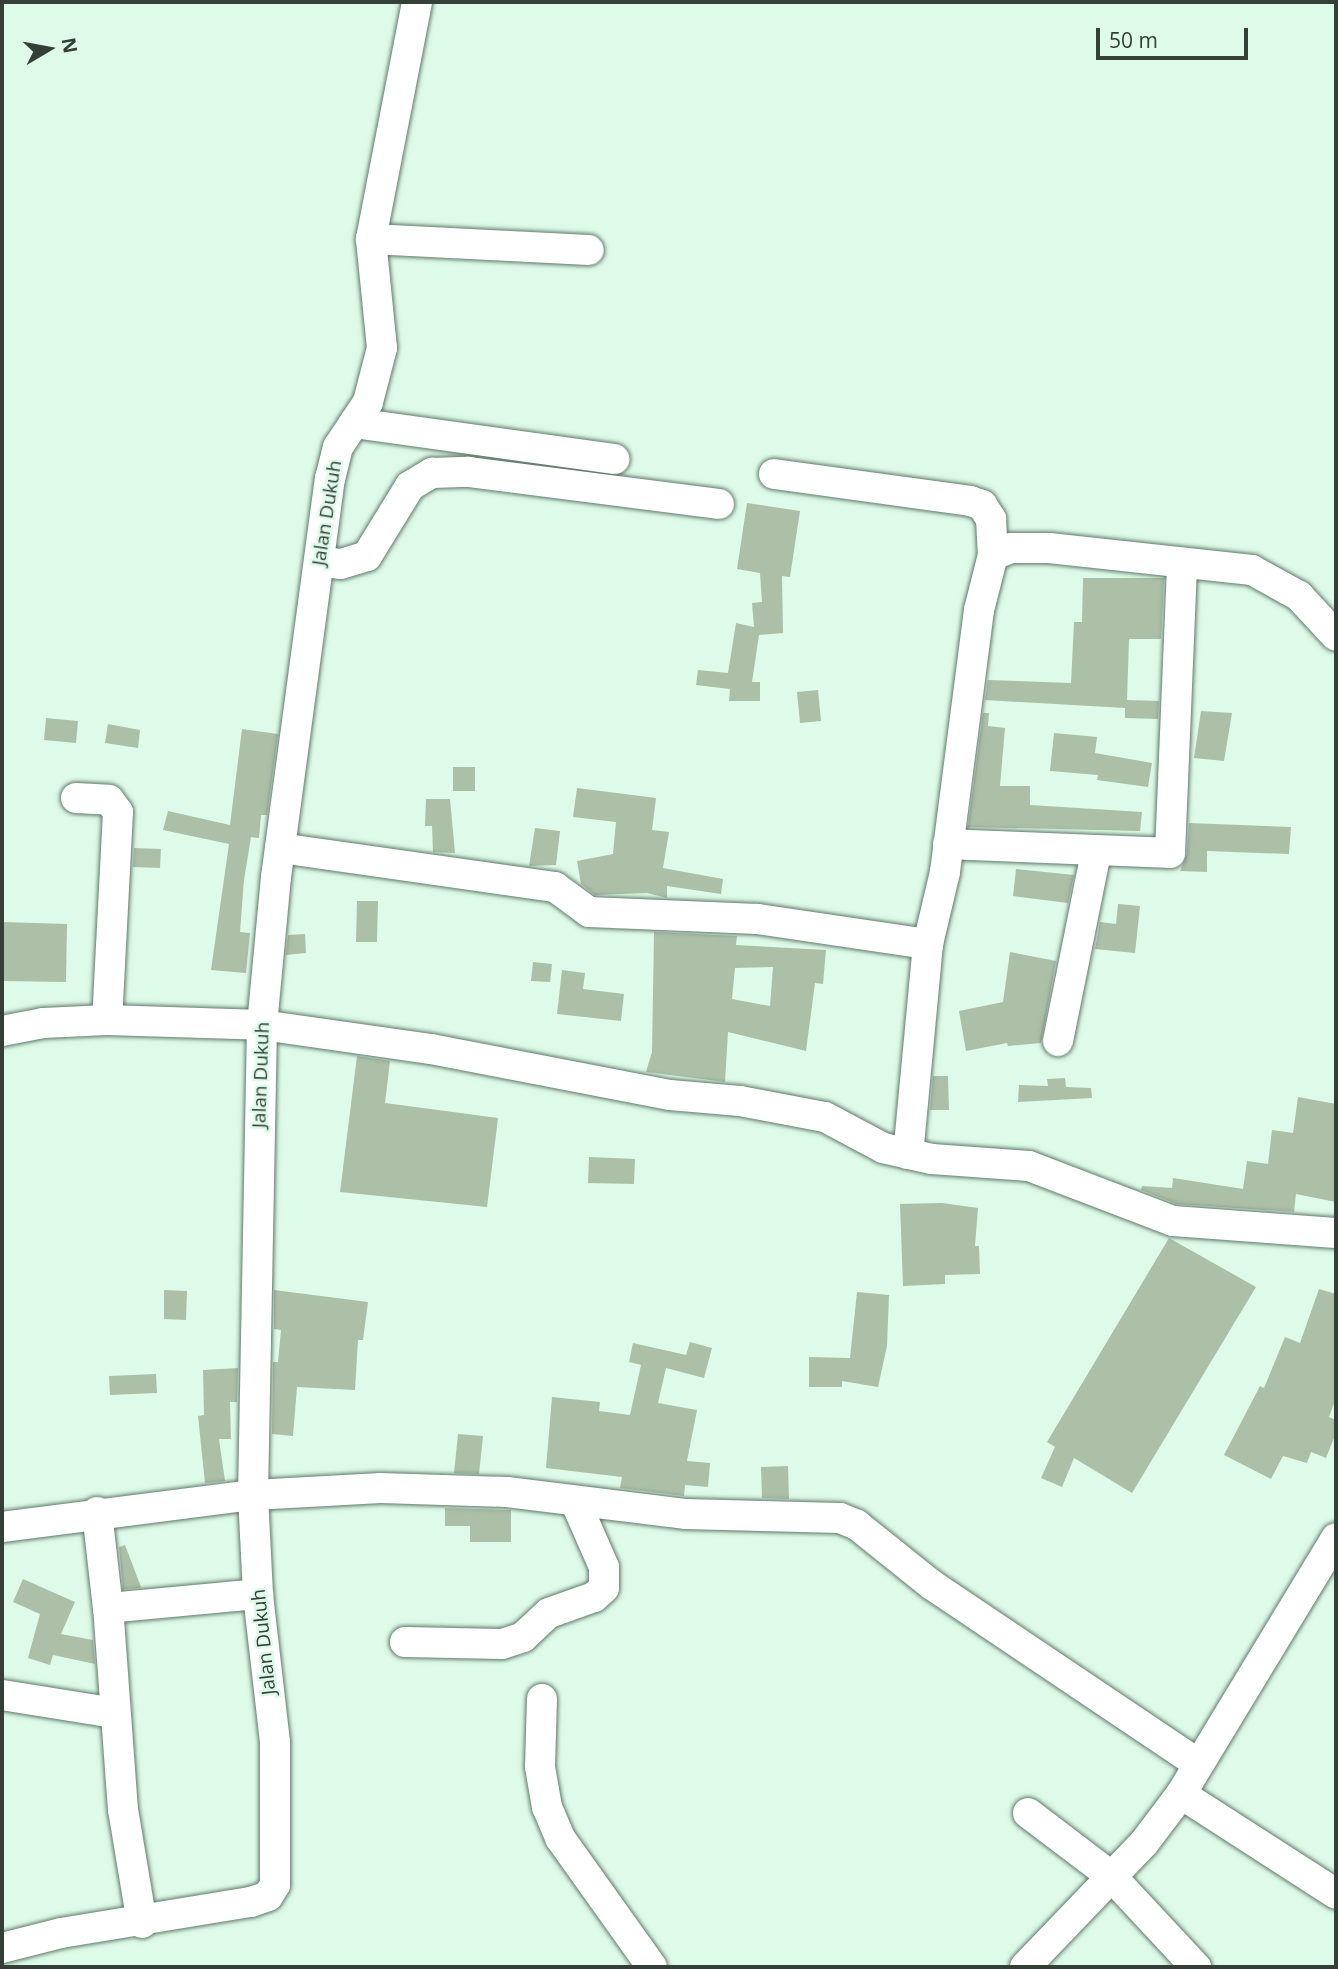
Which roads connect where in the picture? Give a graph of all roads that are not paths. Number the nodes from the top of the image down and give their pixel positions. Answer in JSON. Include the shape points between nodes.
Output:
{"nodes":[{"id":1,"x":417,"y":2,"type":"edge"},
{"id":2,"x":371,"y":239,"type":"junction"},
{"id":3,"x":589,"y":250,"type":"dead end"},
{"id":4,"x":354,"y":423,"type":"junction"},
{"id":5,"x":615,"y":459,"type":"dead end"},
{"id":6,"x":774,"y":474,"type":"dead end"},
{"id":7,"x":719,"y":504,"type":"dead end"},
{"id":8,"x":993,"y":555,"type":"junction"},
{"id":9,"x":319,"y":561,"type":"junction"},
{"id":10,"x":1182,"y":565,"type":"junction"},
{"id":11,"x":1336,"y":636,"type":"edge"},
{"id":12,"x":76,"y":798,"type":"dead end"},
{"id":13,"x":948,"y":844,"type":"junction"},
{"id":14,"x":280,"y":848,"type":"junction"},
{"id":15,"x":1096,"y":853,"type":"junction"},
{"id":16,"x":929,"y":944,"type":"junction"},
{"id":17,"x":107,"y":1020,"type":"junction"},
{"id":18,"x":262,"y":1025,"type":"junction"},
{"id":19,"x":2,"y":1031,"type":"edge"},
{"id":20,"x":1058,"y":1041,"type":"dead end"},
{"id":21,"x":908,"y":1154,"type":"junction"},
{"id":22,"x":1336,"y":1233,"type":"edge"},
{"id":23,"x":253,"y":1495,"type":"junction"},
{"id":24,"x":575,"y":1501,"type":"junction"},
{"id":25,"x":97,"y":1512,"type":"junction"},
{"id":26,"x":2,"y":1527,"type":"edge"},
{"id":27,"x":1336,"y":1538,"type":"edge"},
{"id":28,"x":258,"y":1594,"type":"junction"},
{"id":29,"x":107,"y":1608,"type":"junction"},
{"id":30,"x":405,"y":1642,"type":"dead end"},
{"id":31,"x":2,"y":1695,"type":"edge"},
{"id":32,"x":542,"y":1699,"type":"dead end"},
{"id":33,"x":115,"y":1713,"type":"junction"},
{"id":34,"x":1198,"y":1764,"type":"junction"},
{"id":35,"x":1181,"y":1794,"type":"junction"},
{"id":36,"x":1028,"y":1813,"type":"dead end"},
{"id":37,"x":1111,"y":1876,"type":"junction"},
{"id":38,"x":1336,"y":1894,"type":"edge"},
{"id":39,"x":142,"y":1923,"type":"junction"},
{"id":40,"x":2,"y":1948,"type":"edge"},
{"id":41,"x":652,"y":1967,"type":"edge"},
{"id":42,"x":1025,"y":1967,"type":"edge"},
{"id":43,"x":1196,"y":1967,"type":"edge"}],
"edges":[{"from":1,"to":2,"type":"street","name":"Jalan Dukuh"},
{"from":2,"to":3,"type":"street"},
{"from":2,"to":4,"type":"street","name":"Jalan Dukuh","via":[[383,339],[377,379]]},
{"from":4,"to":5,"type":"street"},
{"from":4,"to":9,"type":"street","name":"Jalan Dukuh","via":[[338,447],[330,478]]},
{"from":6,"to":8,"type":"street","via":[[982,505],[991,519]]},
{"from":7,"to":9,"type":"street","via":[[469,472],[432,474],[410,486],[367,556],[341,564]]},
{"from":8,"to":10,"type":"street","via":[[1011,548],[1049,548]]},
{"from":8,"to":13,"type":"street","via":[[979,610]]},
{"from":9,"to":14,"type":"street","name":"Jalan Dukuh"},
{"from":10,"to":11,"type":"street","via":[[1252,570],[1298,596]]},
{"from":10,"to":15,"type":"street","via":[[1173,849],[1167,854]]},
{"from":12,"to":17,"type":"street","via":[[109,800],[118,812]]},
{"from":13,"to":15,"type":"street"},
{"from":13,"to":16,"type":"street"},
{"from":14,"to":16,"type":"street","via":[[555,887],[589,912],[758,919]]},
{"from":14,"to":18,"type":"street","name":"Jalan Dukuh"},
{"from":15,"to":20,"type":"street"},
{"from":16,"to":21,"type":"street"},
{"from":17,"to":18,"type":"street"},
{"from":17,"to":19,"type":"street","via":[[43,1023]]},
{"from":18,"to":21,"type":"street","via":[[431,1049],[670,1095],[825,1117],[883,1148]]},
{"from":18,"to":23,"type":"street","name":"Jalan Dukuh"},
{"from":21,"to":22,"type":"street","via":[[1029,1166],[1174,1221]]},
{"from":23,"to":24,"type":"street","via":[[431,1488]]},
{"from":23,"to":25,"type":"street"},
{"from":23,"to":28,"type":"street","name":"Jalan Dukuh"},
{"from":24,"to":30,"type":"street","via":[[604,1567],[604,1588],[594,1597],[549,1613],[523,1637],[502,1644]]},
{"from":24,"to":34,"type":"street","via":[[685,1514],[850,1520],[932,1585]]},
{"from":25,"to":26,"type":"street"},
{"from":25,"to":29,"type":"street"},
{"from":27,"to":34,"type":"street"},
{"from":28,"to":29,"type":"street"},
{"from":28,"to":39,"type":"street","name":"Jalan Dukuh","via":[[275,1742],[275,1885],[268,1896],[251,1902]]},
{"from":29,"to":33,"type":"street"},
{"from":31,"to":33,"type":"street"},
{"from":32,"to":41,"type":"street","via":[[540,1767],[547,1807],[560,1838]]},
{"from":33,"to":39,"type":"street","via":[[123,1810]]},
{"from":34,"to":35,"type":"street"},
{"from":35,"to":37,"type":"street","via":[[1144,1843]]},
{"from":35,"to":38,"type":"street"},
{"from":36,"to":37,"type":"street"},
{"from":37,"to":42,"type":"street"},
{"from":37,"to":43,"type":"street"},
{"from":39,"to":40,"type":"street","name":"Jalan Dukuh","via":[[61,1933]]}]}
